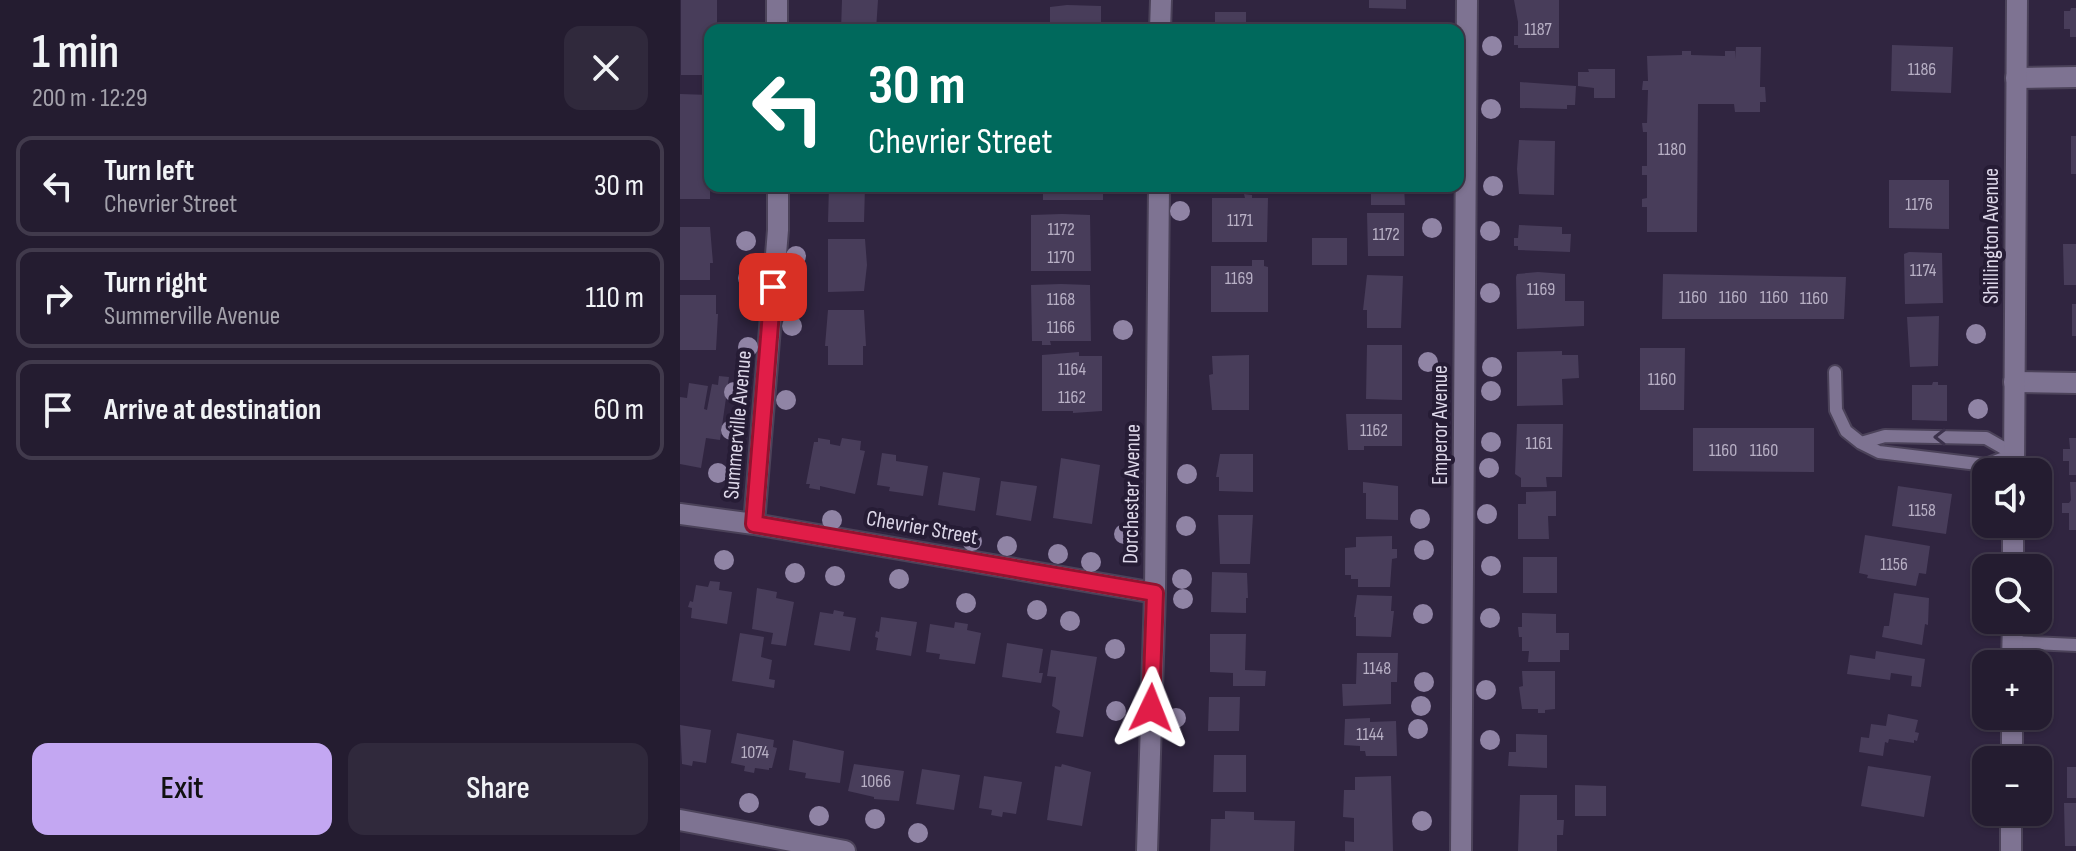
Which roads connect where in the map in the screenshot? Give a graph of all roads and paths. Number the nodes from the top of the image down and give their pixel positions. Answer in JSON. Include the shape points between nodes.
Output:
{"nodes":[{"id":1,"x":777,"y":0,"type":"edge"},
{"id":2,"x":1161,"y":0,"type":"edge"},
{"id":3,"x":1467,"y":0,"type":"edge"},
{"id":4,"x":2017,"y":0,"type":"edge"},
{"id":5,"x":777,"y":24,"type":"edge"},
{"id":6,"x":1160,"y":24,"type":"edge"},
{"id":7,"x":2076,"y":77,"type":"edge"},
{"id":8,"x":2016,"y":78,"type":"junction"},
{"id":9,"x":778,"y":192,"type":"edge"},
{"id":10,"x":1159,"y":192,"type":"edge"},
{"id":11,"x":1835,"y":372,"type":"dead end"},
{"id":12,"x":2014,"y":382,"type":"junction"},
{"id":13,"x":2076,"y":383,"type":"edge"},
{"id":14,"x":1861,"y":443,"type":"junction"},
{"id":15,"x":2008,"y":458,"type":"edge"},
{"id":16,"x":2014,"y":458,"type":"edge"},
{"id":17,"x":1972,"y":463,"type":"edge"},
{"id":18,"x":680,"y":514,"type":"edge"},
{"id":19,"x":754,"y":524,"type":"junction"},
{"id":20,"x":1155,"y":593,"type":"junction"},
{"id":21,"x":2012,"y":634,"type":"edge"},
{"id":22,"x":2012,"y":642,"type":"junction"},
{"id":23,"x":2076,"y":645,"type":"edge"},
{"id":24,"x":2012,"y":650,"type":"edge"},
{"id":25,"x":680,"y":820,"type":"edge"},
{"id":26,"x":2011,"y":826,"type":"edge"},
{"id":27,"x":845,"y":851,"type":"edge"},
{"id":28,"x":1147,"y":851,"type":"edge"},
{"id":29,"x":1461,"y":851,"type":"edge"},
{"id":30,"x":2011,"y":851,"type":"edge"}],
"edges":[{"from":1,"to":5,"type":"street"},
{"from":2,"to":6,"type":"street"},
{"from":3,"to":29,"type":"street","name":"Emperor Avenue"},
{"from":4,"to":8,"type":"street","name":"Shillington Avenue"},
{"from":7,"to":8,"type":"street"},
{"from":8,"to":12,"type":"street","name":"Shillington Avenue"},
{"from":9,"to":19,"type":"street","name":"Summerville Avenue"},
{"from":10,"to":20,"type":"street","name":"Dorchester Avenue"},
{"from":11,"to":14,"type":"lane","via":[[1836,410],[1846,431]]},
{"from":12,"to":13,"type":"street"},
{"from":12,"to":16,"type":"street","name":"Shillington Avenue"},
{"from":15,"to":14,"type":"lane","one_way":true,"via":[[1986,438],[1885,436]]},
{"from":14,"to":17,"type":"lane","via":[[1879,452]]},
{"from":18,"to":19,"type":"street","name":"Chevrier Street"},
{"from":19,"to":20,"type":"street","name":"Chevrier Street"},
{"from":20,"to":28,"type":"street","name":"Dorchester Avenue"},
{"from":21,"to":22,"type":"street"},
{"from":22,"to":23,"type":"lane"},
{"from":22,"to":24,"type":"street"},
{"from":25,"to":27,"type":"street"},
{"from":26,"to":30,"type":"street"}]}
